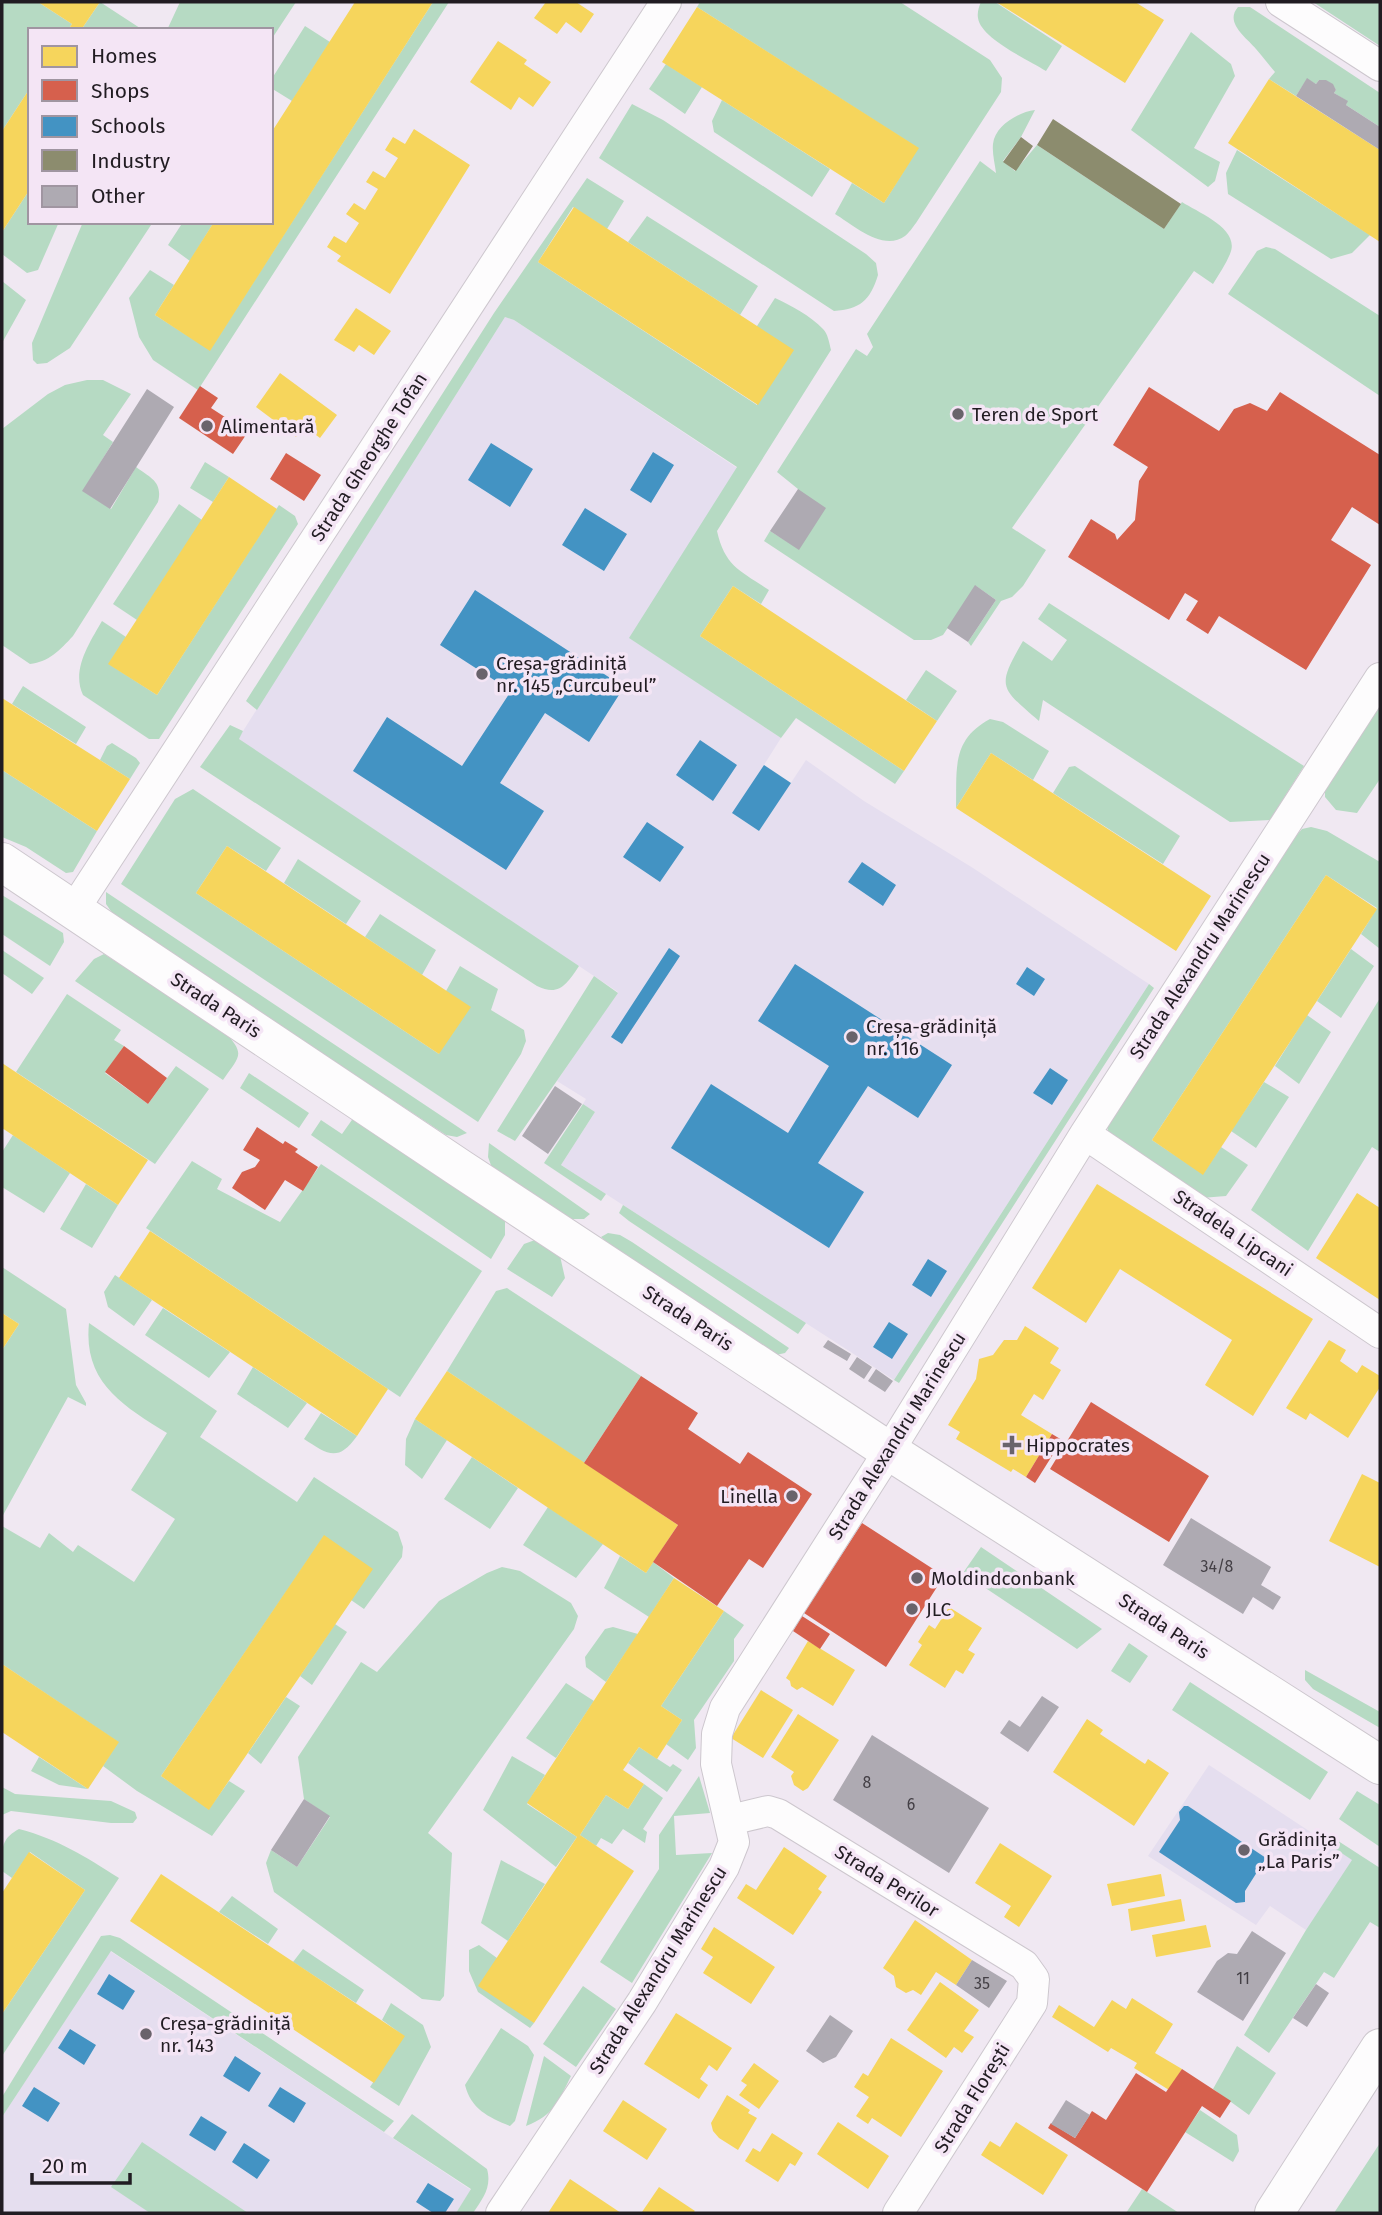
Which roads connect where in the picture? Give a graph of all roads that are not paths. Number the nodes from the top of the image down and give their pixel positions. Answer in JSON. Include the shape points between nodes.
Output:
{"nodes":[{"id":1,"x":666,"y":2,"type":"edge"},
{"id":2,"x":1281,"y":2,"type":"edge"},
{"id":3,"x":1380,"y":66,"type":"edge"},
{"id":4,"x":1380,"y":678,"type":"edge"},
{"id":5,"x":2,"y":862,"type":"edge"},
{"id":6,"x":73,"y":911,"type":"junction"},
{"id":7,"x":1085,"y":1134,"type":"junction"},
{"id":8,"x":1380,"y":1333,"type":"edge"},
{"id":9,"x":889,"y":1451,"type":"junction"},
{"id":10,"x":1380,"y":1765,"type":"edge"},
{"id":11,"x":730,"y":1820,"type":"junction"},
{"id":12,"x":1034,"y":1979,"type":"joint"},
{"id":13,"x":1380,"y":2048,"type":"edge"},
{"id":14,"x":501,"y":2213,"type":"edge"},
{"id":15,"x":898,"y":2213,"type":"edge"},
{"id":16,"x":1274,"y":2213,"type":"edge"}],
"edges":[{"from":1,"to":6,"type":"street","name":"Strada Gheorghe Tofan"},
{"from":2,"to":3,"type":"street"},
{"from":4,"to":7,"type":"street","name":"Strada Alexandru Marinescu"},
{"from":5,"to":6,"type":"street","name":"Strada Paris"},
{"from":6,"to":9,"type":"street","name":"Strada Paris"},
{"from":7,"to":8,"type":"street","name":"Stradela Lipcani"},
{"from":7,"to":9,"type":"street","name":"Strada Alexandru Marinescu"},
{"from":9,"to":10,"type":"street","name":"Strada Paris"},
{"from":9,"to":11,"type":"street","name":"Strada Alexandru Marinescu","via":[[725,1708],[717,1734],[716,1764]]},
{"from":11,"to":12,"type":"street","name":"Strada Perilor","via":[[768,1811],[778,1814],[1024,1965]]},
{"from":11,"to":14,"type":"street","name":"Strada Alexandru Marinescu","via":[[734,1842],[724,1867],[642,2002]]},
{"from":12,"to":15,"type":"street","name":"Strada Florești","via":[[1032,2004]]},
{"from":13,"to":16,"type":"street"}]}
